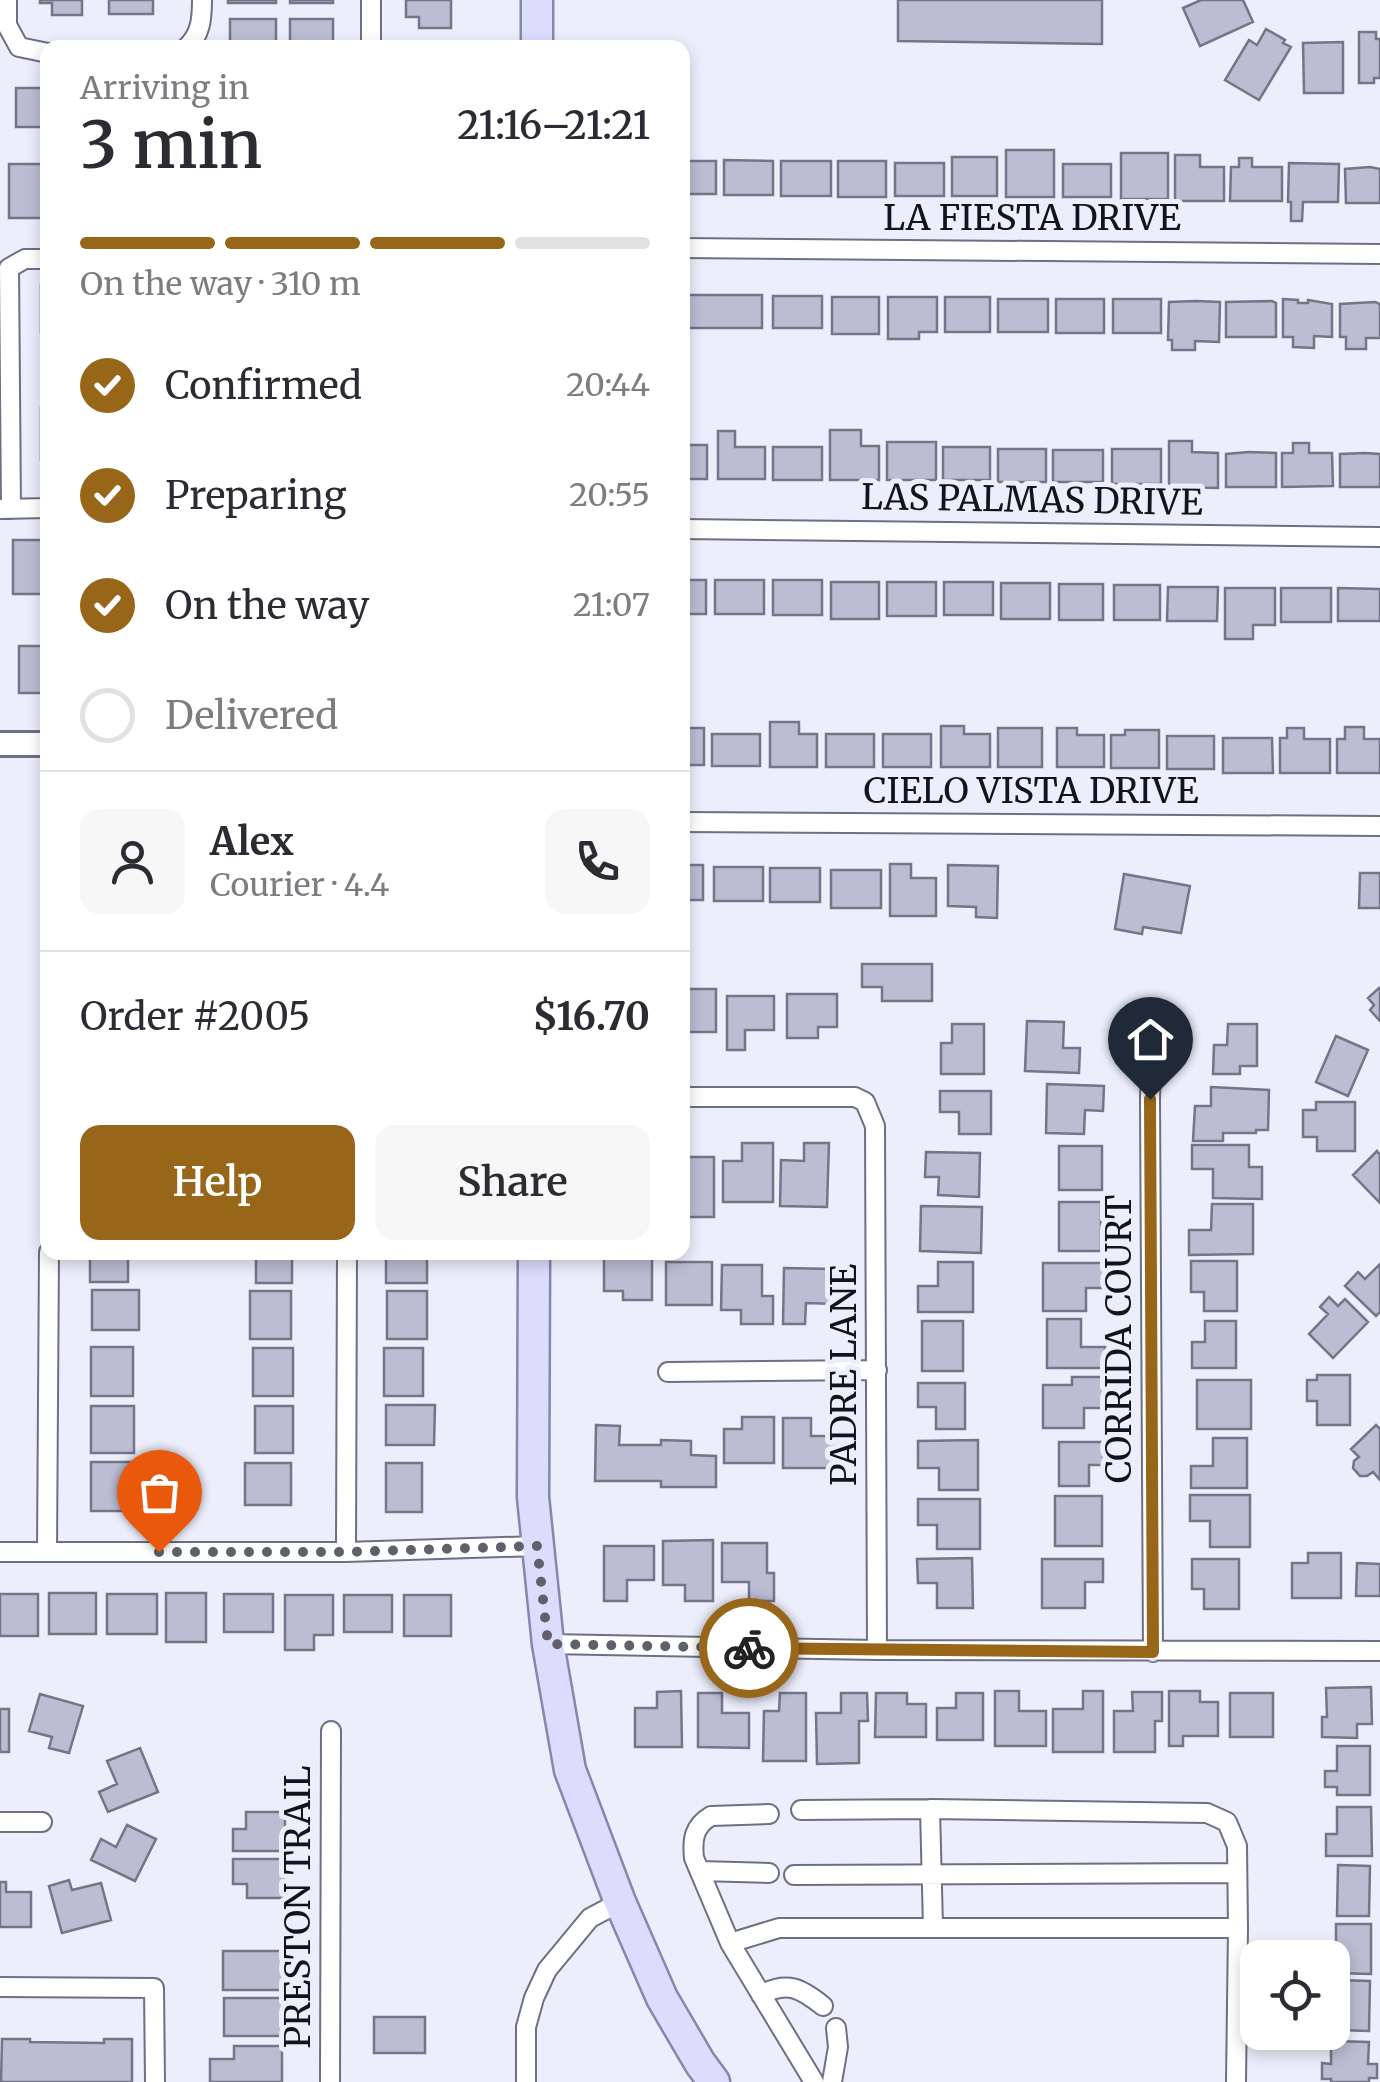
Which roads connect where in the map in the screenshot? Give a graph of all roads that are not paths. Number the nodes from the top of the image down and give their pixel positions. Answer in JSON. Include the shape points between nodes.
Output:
{"nodes":[{"id":1,"x":7,"y":0,"type":"edge"},
{"id":2,"x":202,"y":0,"type":"edge"},
{"id":3,"x":372,"y":0,"type":"edge"},
{"id":4,"x":538,"y":0,"type":"edge"},
{"id":5,"x":194,"y":40,"type":"edge"},
{"id":6,"x":372,"y":40,"type":"edge"},
{"id":7,"x":537,"y":40,"type":"edge"},
{"id":8,"x":40,"y":52,"type":"edge"},
{"id":9,"x":690,"y":248,"type":"edge"},
{"id":10,"x":1380,"y":254,"type":"edge"},
{"id":11,"x":40,"y":259,"type":"edge"},
{"id":12,"x":40,"y":508,"type":"edge"},
{"id":13,"x":6,"y":509,"type":"edge"},
{"id":14,"x":690,"y":530,"type":"edge"},
{"id":15,"x":1380,"y":538,"type":"edge"},
{"id":16,"x":0,"y":744,"type":"edge"},
{"id":17,"x":40,"y":744,"type":"edge"},
{"id":18,"x":690,"y":822,"type":"edge"},
{"id":19,"x":1380,"y":826,"type":"edge"},
{"id":20,"x":1152,"y":1027,"type":"dead end"},
{"id":21,"x":690,"y":1097,"type":"edge"},
{"id":22,"x":49,"y":1260,"type":"edge"},
{"id":23,"x":347,"y":1260,"type":"edge"},
{"id":24,"x":534,"y":1260,"type":"edge"},
{"id":25,"x":878,"y":1370,"type":"junction"},
{"id":26,"x":668,"y":1372,"type":"dead end"},
{"id":27,"x":537,"y":1546,"type":"junction"},
{"id":28,"x":0,"y":1552,"type":"edge"},
{"id":29,"x":47,"y":1552,"type":"junction"},
{"id":30,"x":346,"y":1552,"type":"junction"},
{"id":31,"x":548,"y":1644,"type":"junction"},
{"id":32,"x":877,"y":1650,"type":"junction"},
{"id":33,"x":1380,"y":1651,"type":"edge"},
{"id":34,"x":1153,"y":1652,"type":"junction"},
{"id":35,"x":331,"y":1731,"type":"dead end"},
{"id":36,"x":930,"y":1809,"type":"junction"},
{"id":37,"x":801,"y":1810,"type":"dead end"},
{"id":38,"x":769,"y":1814,"type":"dead end"},
{"id":39,"x":0,"y":1822,"type":"edge"},
{"id":40,"x":42,"y":1822,"type":"dead end"},
{"id":41,"x":700,"y":1872,"type":"junction"},
{"id":42,"x":1238,"y":1872,"type":"junction"},
{"id":43,"x":769,"y":1873,"type":"dead end"},
{"id":44,"x":794,"y":1874,"type":"dead end"},
{"id":45,"x":931,"y":1874,"type":"junction"},
{"id":46,"x":620,"y":1902,"type":"junction"},
{"id":47,"x":932,"y":1928,"type":"junction"},
{"id":48,"x":1238,"y":1928,"type":"junction"},
{"id":49,"x":730,"y":1943,"type":"junction"},
{"id":50,"x":0,"y":1988,"type":"edge"},
{"id":51,"x":762,"y":1996,"type":"junction"},
{"id":52,"x":823,"y":2006,"type":"dead end"},
{"id":53,"x":836,"y":2028,"type":"dead end"},
{"id":54,"x":155,"y":2082,"type":"edge"},
{"id":55,"x":330,"y":2082,"type":"edge"},
{"id":56,"x":526,"y":2082,"type":"edge"},
{"id":57,"x":714,"y":2082,"type":"edge"},
{"id":58,"x":814,"y":2082,"type":"edge"},
{"id":59,"x":832,"y":2082,"type":"edge"},
{"id":60,"x":1236,"y":2082,"type":"edge"}],
"edges":[{"from":1,"to":8,"type":"street","via":[[7,25],[19,47]]},
{"from":2,"to":5,"type":"street"},
{"from":3,"to":6,"type":"street"},
{"from":4,"to":7,"type":"main road"},
{"from":9,"to":10,"type":"street","name":"LA FIESTA DRIVE"},
{"from":11,"to":13,"type":"street","via":[[9,268]]},
{"from":12,"to":13,"type":"street"},
{"from":14,"to":15,"type":"street","name":"LAS PALMAS DRIVE"},
{"from":16,"to":17,"type":"street"},
{"from":18,"to":19,"type":"street","name":"CIELO VISTA DRIVE"},
{"from":20,"to":34,"type":"street","name":"CORRIDA COURT"},
{"from":21,"to":25,"type":"street","name":"PADRE LANE","via":[[866,1102],[875,1126]]},
{"from":22,"to":29,"type":"street"},
{"from":23,"to":30,"type":"street"},
{"from":24,"to":27,"type":"main road"},
{"from":25,"to":26,"type":"street"},
{"from":25,"to":32,"type":"street","name":"PADRE LANE"},
{"from":27,"to":30,"type":"street"},
{"from":27,"to":31,"type":"main road"},
{"from":28,"to":29,"type":"street"},
{"from":29,"to":30,"type":"street"},
{"from":31,"to":32,"type":"street"},
{"from":31,"to":46,"type":"main road","via":[[570,1770]]},
{"from":32,"to":34,"type":"street"},
{"from":33,"to":34,"type":"street"},
{"from":35,"to":55,"type":"street","name":"PRESTON TRAIL"},
{"from":36,"to":37,"type":"street"},
{"from":36,"to":42,"type":"street","via":[[1207,1813],[1227,1822]]},
{"from":36,"to":45,"type":"street"},
{"from":38,"to":41,"type":"street","via":[[704,1820],[692,1844]]},
{"from":39,"to":40,"type":"street"},
{"from":41,"to":43,"type":"street"},
{"from":41,"to":49,"type":"street"},
{"from":42,"to":45,"type":"street"},
{"from":42,"to":48,"type":"street"},
{"from":44,"to":45,"type":"street"},
{"from":45,"to":47,"type":"street"},
{"from":46,"to":56,"type":"street","via":[[590,1918],[547,1970],[526,2027]]},
{"from":46,"to":57,"type":"main road","via":[[662,1998]]},
{"from":47,"to":48,"type":"street"},
{"from":47,"to":49,"type":"street","via":[[779,1928]]},
{"from":48,"to":60,"type":"street"},
{"from":49,"to":51,"type":"street"},
{"from":50,"to":54,"type":"street","via":[[154,1988]]},
{"from":51,"to":52,"type":"street","via":[[775,1987],[790,1988]]},
{"from":51,"to":58,"type":"street"},
{"from":53,"to":59,"type":"street"}]}
